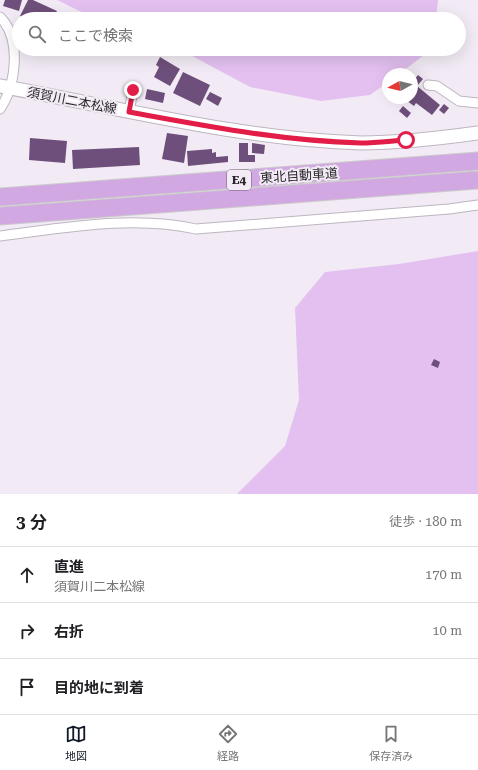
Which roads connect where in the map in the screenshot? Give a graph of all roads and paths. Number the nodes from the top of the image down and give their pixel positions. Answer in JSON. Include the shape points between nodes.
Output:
{"nodes":[{"id":1,"x":0,"y":17,"type":"edge"},
{"id":2,"x":12,"y":39,"type":"edge"},
{"id":3,"x":13,"y":56,"type":"edge"},
{"id":4,"x":428,"y":85,"type":"dead end"},
{"id":5,"x":5,"y":87,"type":"edge"},
{"id":6,"x":133,"y":90,"type":"dead end"},
{"id":7,"x":478,"y":103,"type":"edge"},
{"id":8,"x":0,"y":109,"type":"edge"},
{"id":9,"x":129,"y":112,"type":"junction"},
{"id":10,"x":478,"y":132,"type":"edge"},
{"id":11,"x":478,"y":161,"type":"edge"},
{"id":12,"x":478,"y":180,"type":"edge"},
{"id":13,"x":0,"y":197,"type":"edge"},
{"id":14,"x":478,"y":205,"type":"edge"},
{"id":15,"x":0,"y":216,"type":"edge"},
{"id":16,"x":0,"y":236,"type":"edge"}],
"edges":[{"from":1,"to":2,"type":"street"},
{"from":3,"to":5,"type":"street","via":[[14,73]]},
{"from":4,"to":7,"type":"street","via":[[437,86],[459,101]]},
{"from":5,"to":8,"type":"street"},
{"from":5,"to":9,"type":"main road","name":"須賀川二本松線"},
{"from":6,"to":9,"type":"street"},
{"from":9,"to":10,"type":"main road","name":"須賀川二本松線","via":[[270,135],[362,143],[450,137]]},
{"from":11,"to":13,"type":"highway","name":"東北自動車道","number":"E4"},
{"from":12,"to":15,"type":"highway","name":"東北自動車道","number":"E4"},
{"from":14,"to":16,"type":"street","via":[[196,229],[166,224],[111,223]]}]}
